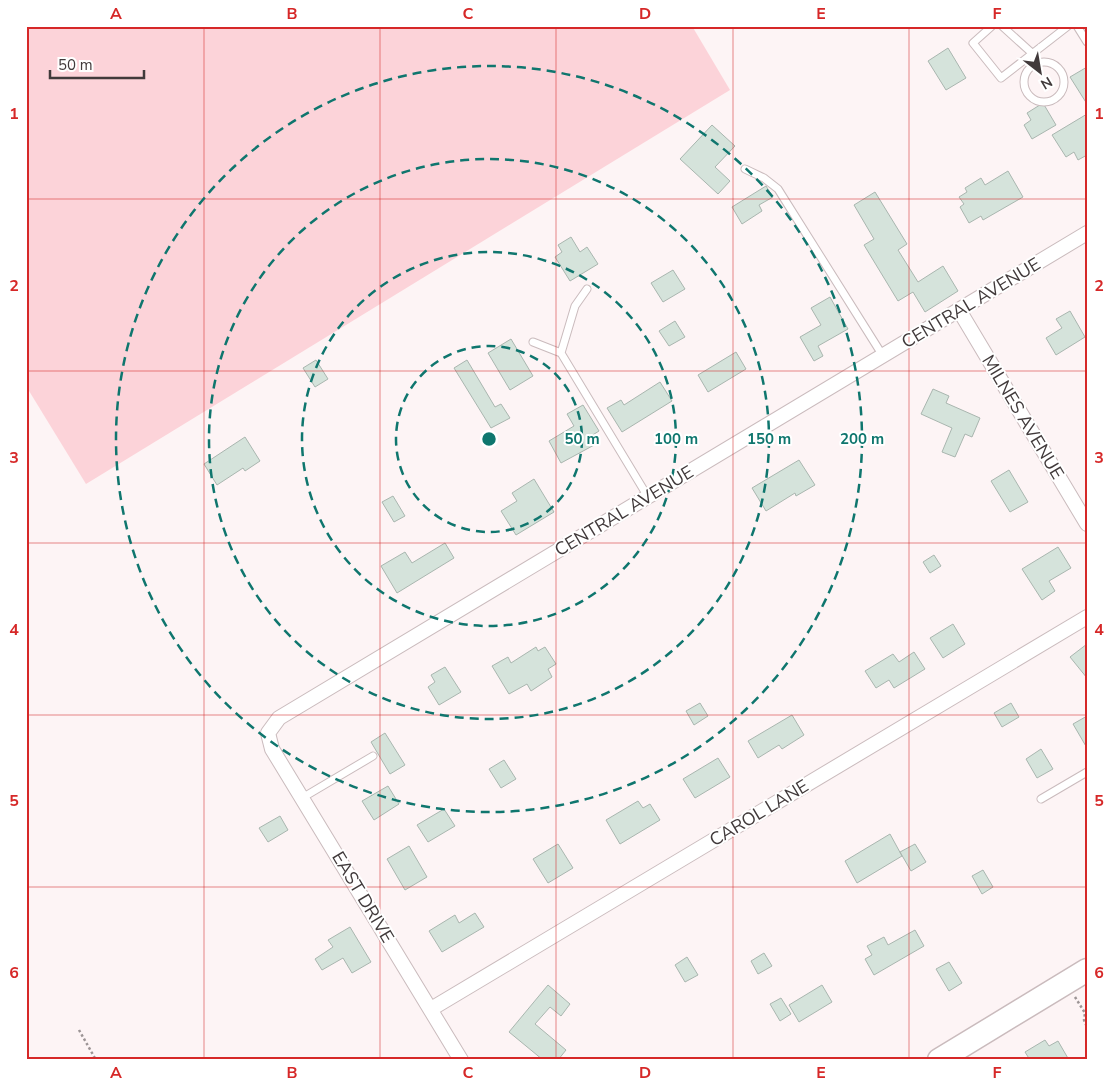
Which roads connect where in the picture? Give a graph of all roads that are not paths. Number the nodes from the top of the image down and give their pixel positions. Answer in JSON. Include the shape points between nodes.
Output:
{"nodes":[{"id":1,"x":992,"y":26,"type":"edge"},
{"id":2,"x":1002,"y":26,"type":"edge"},
{"id":3,"x":1068,"y":26,"type":"edge"},
{"id":4,"x":1078,"y":26,"type":"edge"},
{"id":5,"x":1087,"y":42,"type":"edge"},
{"id":6,"x":1033,"y":54,"type":"junction"},
{"id":7,"x":1036,"y":64,"type":"junction"},
{"id":8,"x":745,"y":169,"type":"dead end"},
{"id":9,"x":1087,"y":233,"type":"edge"},
{"id":10,"x":587,"y":289,"type":"dead end"},
{"id":11,"x":959,"y":310,"type":"junction"},
{"id":12,"x":533,"y":342,"type":"dead end"},
{"id":13,"x":560,"y":353,"type":"junction"},
{"id":14,"x":883,"y":356,"type":"junction"},
{"id":15,"x":648,"y":497,"type":"junction"},
{"id":16,"x":1087,"y":524,"type":"edge"},
{"id":17,"x":1087,"y":616,"type":"edge"},
{"id":18,"x":268,"y":733,"type":"joint"},
{"id":19,"x":373,"y":756,"type":"dead end"},
{"id":20,"x":1087,"y":772,"type":"edge"},
{"id":21,"x":302,"y":798,"type":"junction"},
{"id":22,"x":1041,"y":799,"type":"dead end"},
{"id":23,"x":1087,"y":970,"type":"edge"},
{"id":24,"x":431,"y":1009,"type":"junction"},
{"id":25,"x":461,"y":1060,"type":"edge"},
{"id":26,"x":939,"y":1060,"type":"edge"}],
"edges":[{"from":1,"to":6,"type":"lane","via":[[973,43],[1001,78]]},
{"from":2,"to":6,"type":"lane"},
{"from":3,"to":6,"type":"lane"},
{"from":4,"to":5,"type":"lane"},
{"from":6,"to":7,"type":"lane"},
{"from":7,"to":7,"type":"lane","via":[[1025,75],[1025,90],[1036,101],[1052,101],[1062,90],[1062,75],[1052,64]]},
{"from":8,"to":14,"type":"lane","via":[[778,189]]},
{"from":9,"to":11,"type":"street","name":"CENTRAL AVENUE"},
{"from":10,"to":13,"type":"lane","via":[[575,306]]},
{"from":11,"to":14,"type":"street","name":"CENTRAL AVENUE"},
{"from":11,"to":16,"type":"street","name":"MILNES AVENUE"},
{"from":12,"to":13,"type":"lane"},
{"from":13,"to":15,"type":"lane"},
{"from":14,"to":15,"type":"street","name":"CENTRAL AVENUE"},
{"from":15,"to":18,"type":"street","name":"CENTRAL AVENUE","via":[[279,718]]},
{"from":17,"to":24,"type":"street","name":"CAROL LANE"},
{"from":18,"to":21,"type":"street","name":"EAST DRIVE","via":[[272,749]]},
{"from":19,"to":21,"type":"lane"},
{"from":20,"to":22,"type":"lane"},
{"from":21,"to":24,"type":"street","name":"EAST DRIVE"},
{"from":23,"to":26,"type":"main road"},
{"from":24,"to":25,"type":"street","name":"EAST DRIVE"}]}
